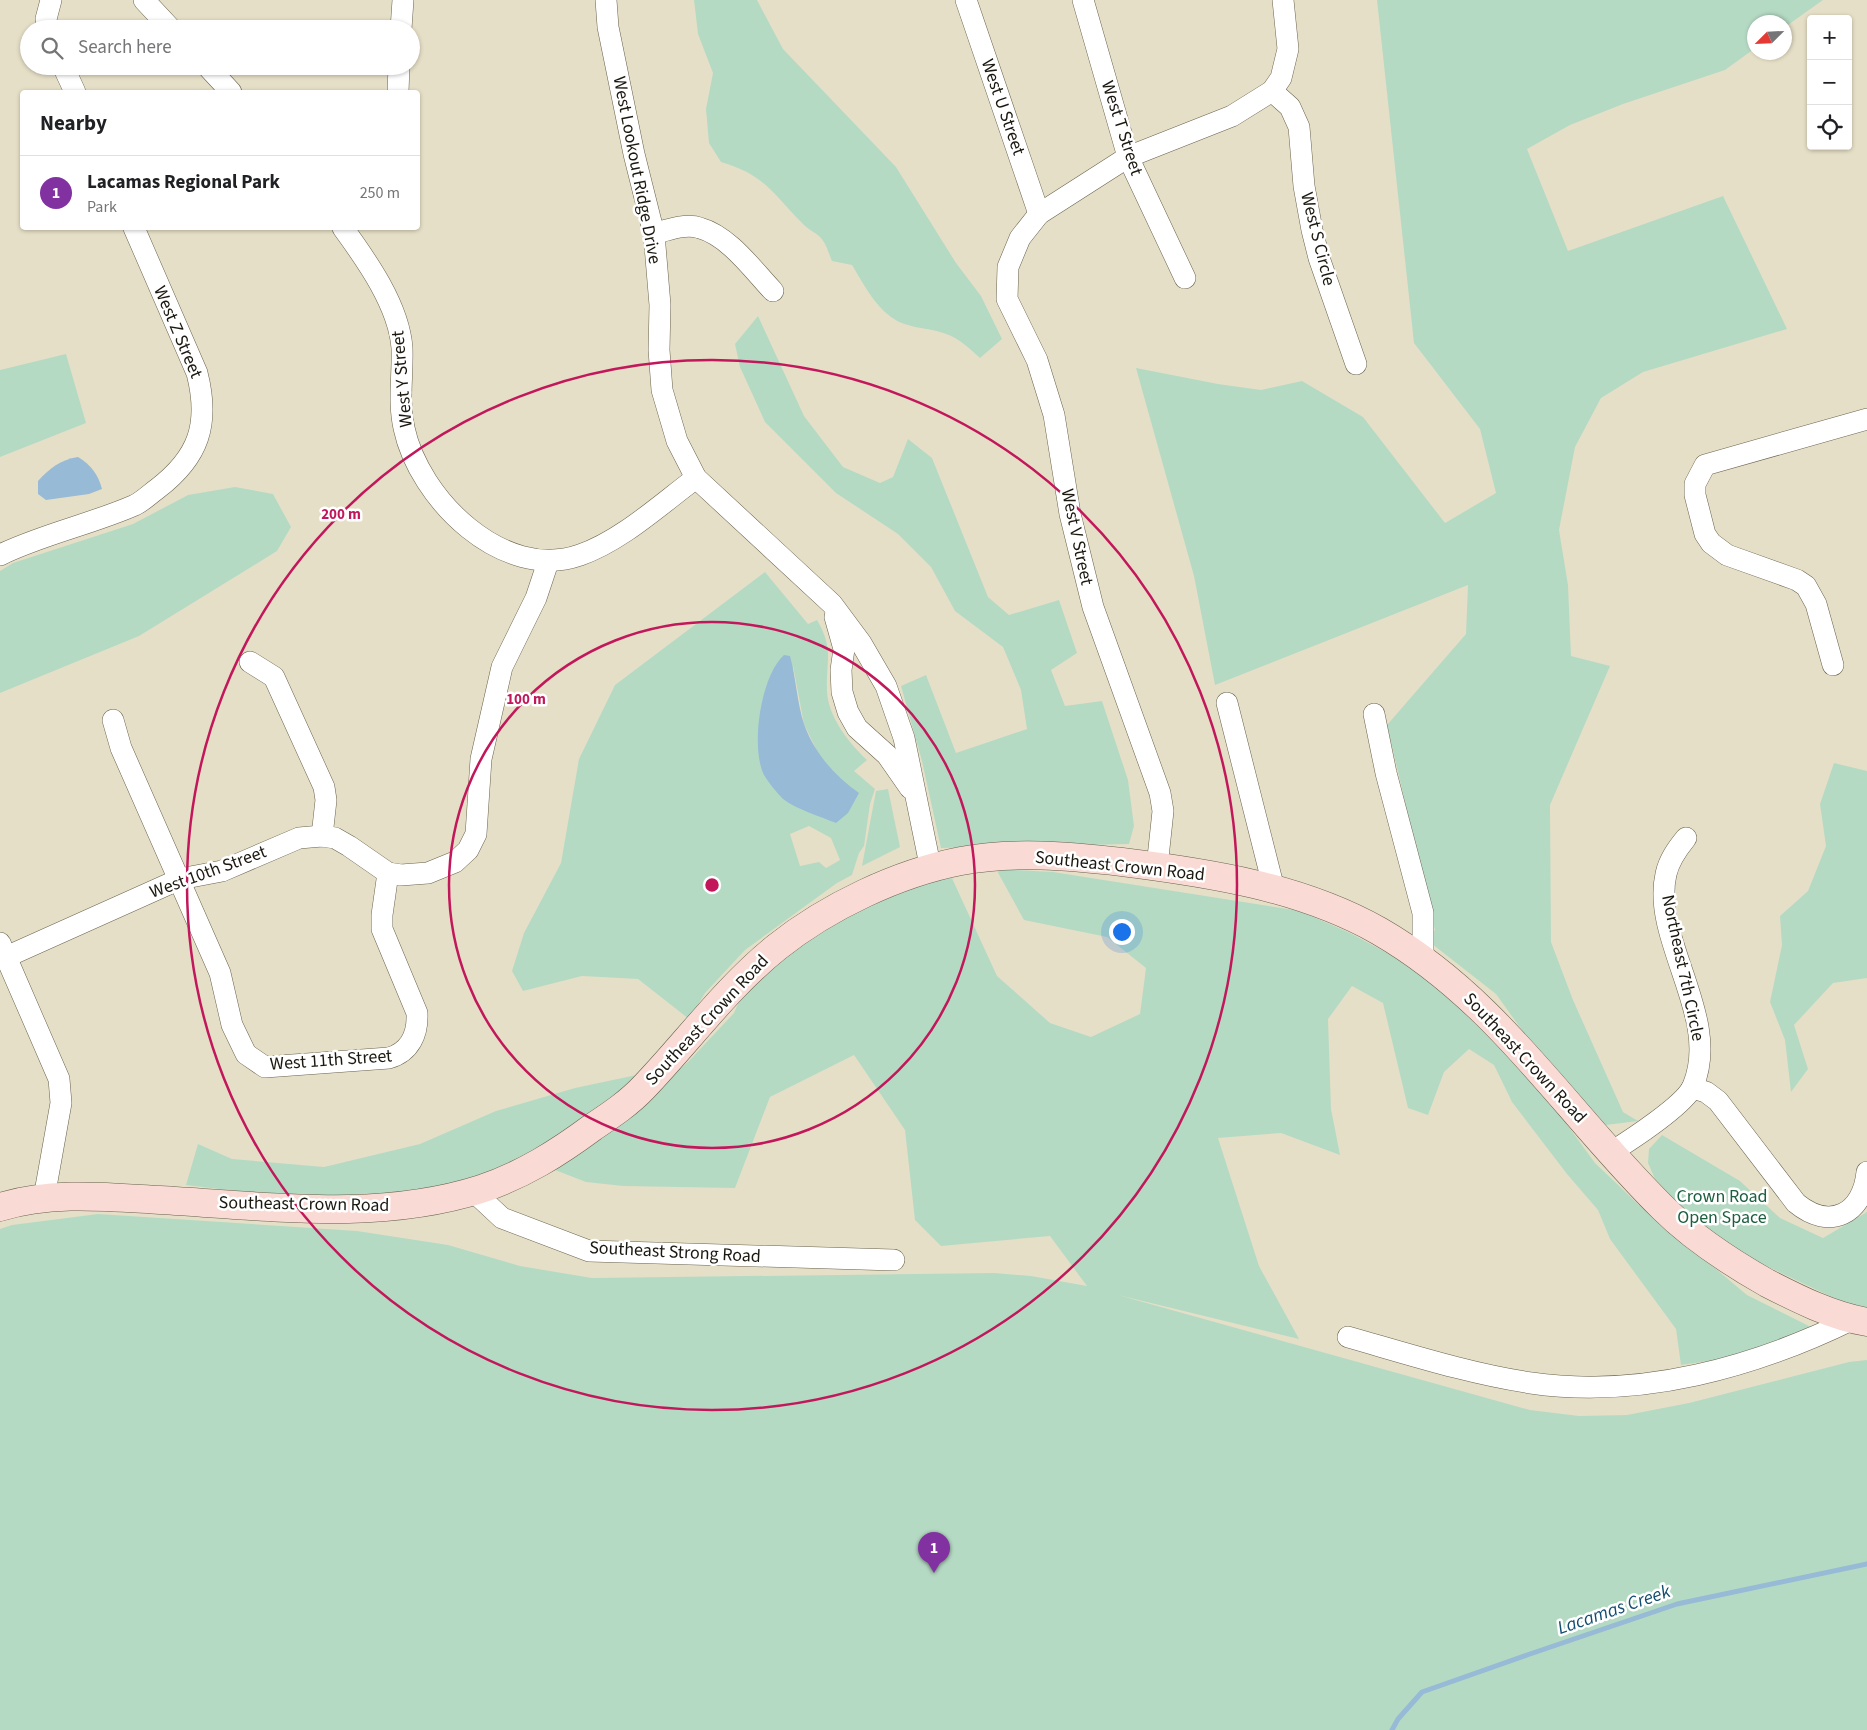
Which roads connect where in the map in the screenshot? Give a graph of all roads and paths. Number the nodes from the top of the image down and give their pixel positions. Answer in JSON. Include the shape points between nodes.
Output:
{"nodes":[{"id":1,"x":52,"y":0,"type":"edge"},
{"id":2,"x":144,"y":0,"type":"edge"},
{"id":3,"x":403,"y":0,"type":"edge"},
{"id":4,"x":606,"y":0,"type":"edge"},
{"id":5,"x":966,"y":0,"type":"edge"},
{"id":6,"x":1083,"y":0,"type":"edge"},
{"id":7,"x":1283,"y":0,"type":"edge"},
{"id":8,"x":46,"y":20,"type":"edge"},
{"id":9,"x":163,"y":20,"type":"edge"},
{"id":10,"x":402,"y":20,"type":"edge"},
{"id":11,"x":67,"y":75,"type":"edge"},
{"id":12,"x":215,"y":75,"type":"edge"},
{"id":13,"x":399,"y":75,"type":"edge"},
{"id":14,"x":74,"y":90,"type":"edge"},
{"id":15,"x":229,"y":90,"type":"edge"},
{"id":16,"x":398,"y":90,"type":"edge"},
{"id":17,"x":1272,"y":90,"type":"junction"},
{"id":18,"x":1128,"y":157,"type":"junction"},
{"id":19,"x":1039,"y":214,"type":"junction"},
{"id":20,"x":135,"y":230,"type":"edge"},
{"id":21,"x":348,"y":230,"type":"edge"},
{"id":22,"x":654,"y":234,"type":"junction"},
{"id":23,"x":1185,"y":278,"type":"dead end"},
{"id":24,"x":773,"y":290,"type":"dead end"},
{"id":25,"x":1356,"y":364,"type":"dead end"},
{"id":26,"x":1867,"y":419,"type":"edge"},
{"id":27,"x":696,"y":478,"type":"junction"},
{"id":28,"x":0,"y":555,"type":"edge"},
{"id":29,"x":548,"y":562,"type":"junction"},
{"id":30,"x":832,"y":604,"type":"junction"},
{"id":31,"x":250,"y":662,"type":"dead end"},
{"id":32,"x":1833,"y":665,"type":"dead end"},
{"id":33,"x":1228,"y":702,"type":"dead end"},
{"id":34,"x":1374,"y":714,"type":"dead end"},
{"id":35,"x":113,"y":720,"type":"dead end"},
{"id":36,"x":915,"y":795,"type":"junction"},
{"id":37,"x":322,"y":836,"type":"junction"},
{"id":38,"x":1686,"y":838,"type":"dead end"},
{"id":39,"x":1157,"y":866,"type":"junction"},
{"id":40,"x":931,"y":870,"type":"junction"},
{"id":41,"x":388,"y":873,"type":"junction"},
{"id":42,"x":180,"y":879,"type":"junction"},
{"id":43,"x":1274,"y":889,"type":"junction"},
{"id":44,"x":3,"y":950,"type":"edge"},
{"id":45,"x":1423,"y":958,"type":"junction"},
{"id":46,"x":1692,"y":1088,"type":"junction"},
{"id":47,"x":1610,"y":1153,"type":"junction"},
{"id":48,"x":1867,"y":1172,"type":"edge"},
{"id":49,"x":473,"y":1191,"type":"junction"},
{"id":50,"x":44,"y":1198,"type":"junction"},
{"id":51,"x":0,"y":1207,"type":"edge"},
{"id":52,"x":894,"y":1260,"type":"dead end"},
{"id":53,"x":1860,"y":1321,"type":"edge"},
{"id":54,"x":1348,"y":1337,"type":"dead end"}],
"edges":[{"from":1,"to":8,"type":"street"},
{"from":2,"to":9,"type":"street"},
{"from":3,"to":10,"type":"street"},
{"from":4,"to":22,"type":"street","name":"West Lookout Ridge Drive","via":[[608,27],[634,154]]},
{"from":5,"to":19,"type":"street","name":"West U Street"},
{"from":6,"to":18,"type":"street","name":"West T Street"},
{"from":7,"to":17,"type":"street","via":[[1288,49],[1282,78]]},
{"from":11,"to":14,"type":"street"},
{"from":12,"to":15,"type":"street"},
{"from":13,"to":16,"type":"street"},
{"from":17,"to":18,"type":"street","name":"West V Street","via":[[1232,116]]},
{"from":17,"to":25,"type":"street","name":"West S Circle","via":[[1290,107],[1299,127],[1304,186],[1314,240]]},
{"from":18,"to":19,"type":"street","name":"West V Street"},
{"from":18,"to":23,"type":"street","name":"West T Street"},
{"from":19,"to":39,"type":"street","name":"West V Street","via":[[1012,252],[1008,267],[1008,299],[1037,360],[1047,390],[1076,544],[1093,607],[1160,793],[1162,811]]},
{"from":20,"to":28,"type":"street","name":"West Z Street","via":[[197,373],[203,417],[193,452],[172,478],[137,504]]},
{"from":21,"to":29,"type":"street","name":"West Y Street","via":[[392,309],[402,347],[404,428],[423,476],[450,512],[483,538],[519,556]]},
{"from":22,"to":24,"type":"street","via":[[699,227],[731,248]]},
{"from":22,"to":27,"type":"street","name":"West Lookout Ridge Drive","via":[[662,390],[677,441]]},
{"from":26,"to":32,"type":"street","via":[[1710,464],[1698,474],[1695,484],[1705,534],[1718,550],[1797,580],[1812,594]]},
{"from":27,"to":29,"type":"street","via":[[609,542],[580,555]]},
{"from":27,"to":30,"type":"street","name":"West Lookout Ridge Drive"},
{"from":29,"to":41,"type":"street","via":[[536,598],[502,667],[481,759],[479,825],[472,844],[455,862],[441,869],[414,875]]},
{"from":30,"to":36,"type":"street","name":"West Lookout Ridge Drive","via":[[861,643],[886,686],[904,738]]},
{"from":30,"to":36,"type":"street","name":"West Lookout Ridge Drive","via":[[844,649],[842,692],[848,712],[857,728],[887,755]]},
{"from":31,"to":37,"type":"street","via":[[274,677],[324,787],[326,807]]},
{"from":33,"to":43,"type":"street"},
{"from":34,"to":45,"type":"street","via":[[1423,913]]},
{"from":35,"to":42,"type":"street","via":[[121,748]]},
{"from":36,"to":40,"type":"street","name":"West Lookout Ridge Drive"},
{"from":37,"to":41,"type":"street","name":"West 10th Street","via":[[335,838]]},
{"from":37,"to":42,"type":"street","name":"West 10th Street","via":[[299,838],[222,871]]},
{"from":38,"to":46,"type":"street","name":"Northeast 7th Circle","via":[[1673,854],[1666,874],[1664,900],[1700,1039]]},
{"from":39,"to":40,"type":"street","name":"Southeast Crown Road","via":[[1028,856],[958,862]]},
{"from":39,"to":43,"type":"street","name":"Southeast Crown Road"},
{"from":40,"to":49,"type":"street","name":"Southeast Crown Road","via":[[856,899],[785,941],[739,981],[639,1093],[618,1110],[541,1164]]},
{"from":41,"to":42,"type":"street","name":"West 11th Street","via":[[382,929],[416,1013],[413,1041],[399,1055],[389,1058],[277,1067],[265,1067],[246,1054],[232,1025],[220,973]]},
{"from":42,"to":44,"type":"street","name":"West 10th Street"},
{"from":43,"to":45,"type":"street","name":"Southeast Crown Road","via":[[1332,908],[1378,930]]},
{"from":44,"to":50,"type":"street","via":[[59,1079],[62,1103]]},
{"from":45,"to":47,"type":"street","name":"Southeast Crown Road","via":[[1462,989],[1504,1030]]},
{"from":46,"to":47,"type":"street","via":[[1646,1129]]},
{"from":46,"to":48,"type":"street","via":[[1706,1092],[1718,1101],[1796,1203],[1810,1214],[1830,1218],[1848,1211],[1860,1199]]},
{"from":47,"to":53,"type":"street","name":"Southeast Crown Road","via":[[1666,1211],[1739,1267],[1794,1297]]},
{"from":49,"to":50,"type":"street","name":"Southeast Crown Road","via":[[404,1205],[358,1209],[104,1197]]},
{"from":49,"to":52,"type":"street","name":"Southeast Strong Road","via":[[502,1218],[589,1251]]},
{"from":50,"to":51,"type":"street","name":"Southeast Crown Road"},
{"from":53,"to":54,"type":"street","via":[[1814,1339],[1690,1376],[1606,1387],[1532,1383]]}]}
